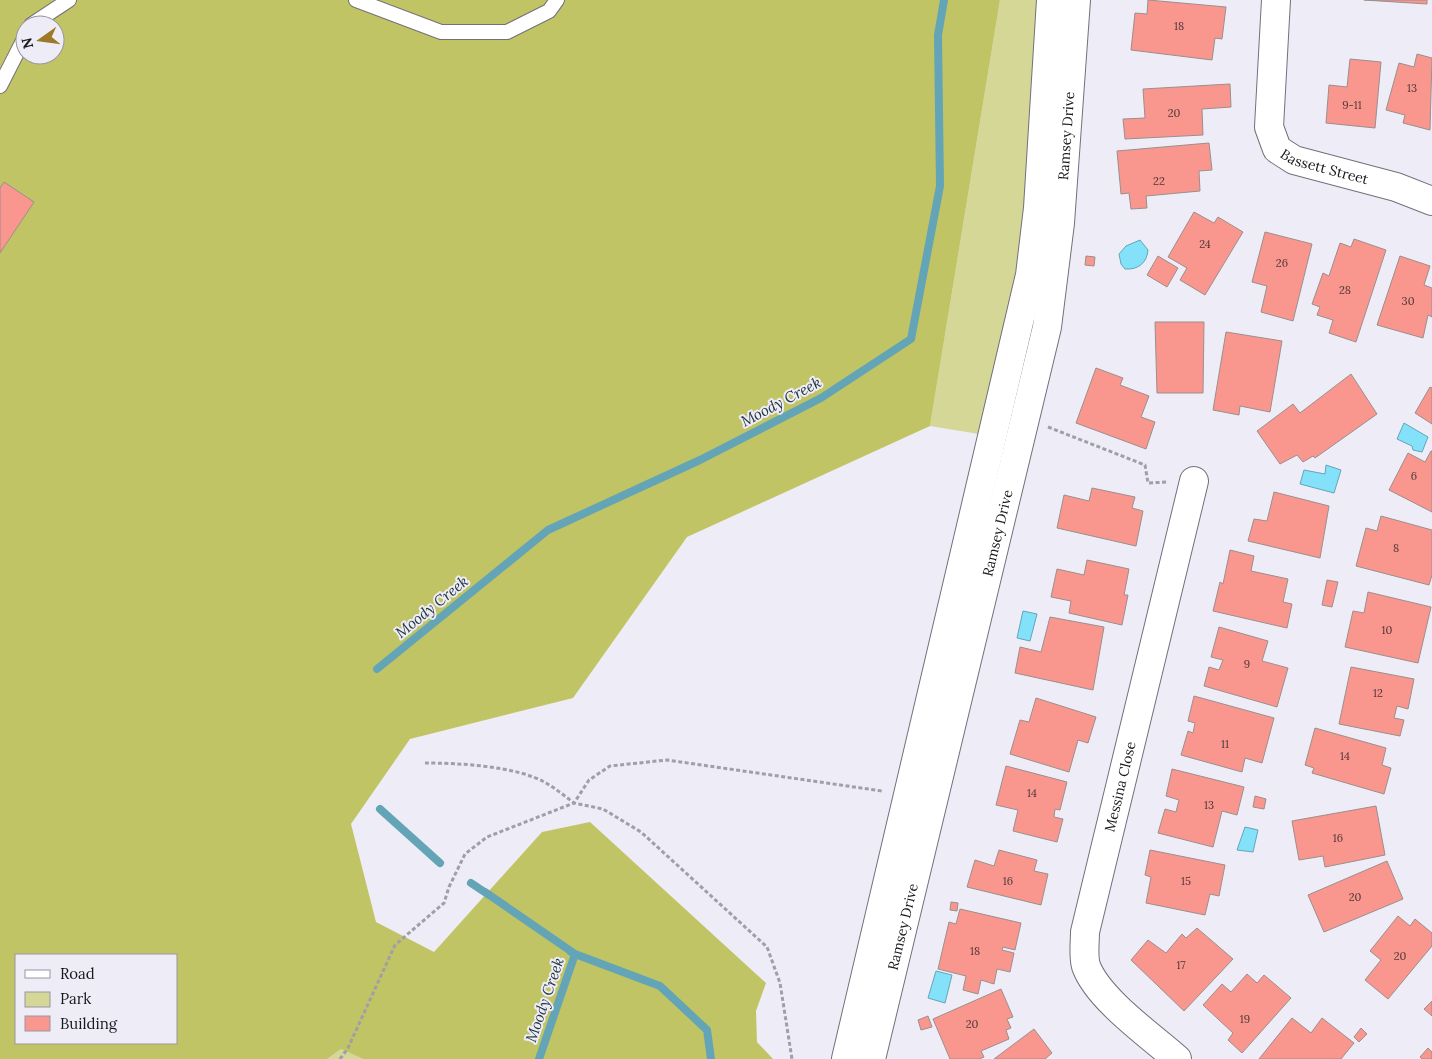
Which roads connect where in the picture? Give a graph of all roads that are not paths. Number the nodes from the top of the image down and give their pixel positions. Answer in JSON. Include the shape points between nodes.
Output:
{"nodes":[{"id":1,"x":69,"y":0,"type":"edge"},
{"id":2,"x":356,"y":0,"type":"edge"},
{"id":3,"x":557,"y":0,"type":"edge"},
{"id":4,"x":1051,"y":0,"type":"edge"},
{"id":5,"x":1076,"y":0,"type":"edge"},
{"id":6,"x":1276,"y":0,"type":"edge"},
{"id":7,"x":46,"y":15,"type":"edge"},
{"id":8,"x":15,"y":57,"type":"edge"},
{"id":9,"x":0,"y":86,"type":"edge"},
{"id":10,"x":1432,"y":201,"type":"edge"},
{"id":11,"x":1194,"y":481,"type":"road end"},
{"id":12,"x":846,"y":1059,"type":"edge"},
{"id":13,"x":871,"y":1059,"type":"edge"},
{"id":14,"x":1177,"y":1059,"type":"edge"}],
"edges":[{"from":1,"to":7,"type":"lane"},
{"from":2,"to":3,"type":"lane","via":[[441,32],[507,32],[549,11]]},
{"from":4,"to":12,"type":"main road","name":"Ramsey Drive","via":[[1038,208],[1030,275]]},
{"from":5,"to":13,"type":"main road","name":"Ramsey Drive","via":[[1060,224],[1047,327]]},
{"from":6,"to":10,"type":"main road","name":"Bassett Street","via":[[1269,127],[1277,149],[1294,160],[1396,187]]},
{"from":8,"to":9,"type":"lane"},
{"from":11,"to":14,"type":"main road","name":"Messina Close","via":[[1085,932],[1086,965],[1095,984]]}]}
